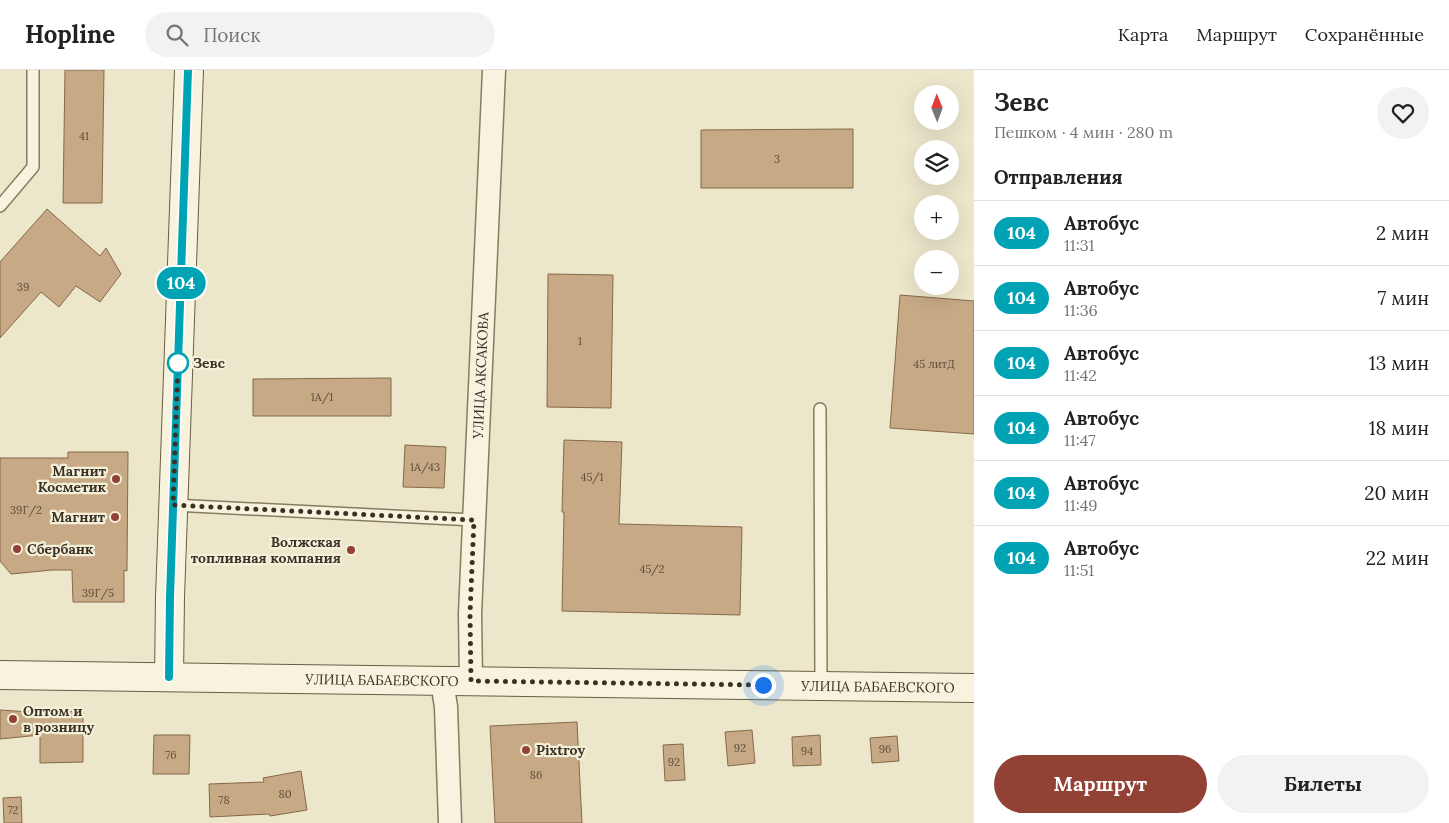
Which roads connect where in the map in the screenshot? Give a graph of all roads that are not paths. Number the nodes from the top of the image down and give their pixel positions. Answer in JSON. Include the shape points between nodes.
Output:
{"nodes":[{"id":1,"x":33,"y":70,"type":"edge"},
{"id":2,"x":188,"y":70,"type":"edge"},
{"id":3,"x":494,"y":70,"type":"edge"},
{"id":4,"x":0,"y":206,"type":"edge"},
{"id":5,"x":820,"y":409,"type":"dead end"},
{"id":6,"x":173,"y":505,"type":"junction"},
{"id":7,"x":474,"y":520,"type":"junction"},
{"id":8,"x":0,"y":675,"type":"edge"},
{"id":9,"x":169,"y":677,"type":"junction"},
{"id":10,"x":442,"y":681,"type":"junction"},
{"id":11,"x":471,"y":681,"type":"junction"},
{"id":12,"x":821,"y":686,"type":"junction"},
{"id":13,"x":974,"y":688,"type":"edge"},
{"id":14,"x":450,"y":823,"type":"edge"}],
"edges":[{"from":1,"to":4,"type":"lane","via":[[33,168]]},
{"from":2,"to":6,"type":"main road"},
{"from":3,"to":7,"type":"street","name":"УЛИЦА АКСАКОВА"},
{"from":5,"to":12,"type":"lane"},
{"from":6,"to":7,"type":"lane"},
{"from":6,"to":9,"type":"main road"},
{"from":7,"to":11,"type":"street","name":"УЛИЦА АКСАКОВА"},
{"from":8,"to":9,"type":"main road","name":"УЛИЦА БАБАЕВСКОГО"},
{"from":9,"to":10,"type":"main road","name":"УЛИЦА БАБАЕВСКОГО"},
{"from":10,"to":11,"type":"main road","name":"УЛИЦА БАБАЕВСКОГО"},
{"from":10,"to":14,"type":"street","via":[[446,707]]},
{"from":11,"to":12,"type":"main road","name":"УЛИЦА БАБАЕВСКОГО"},
{"from":12,"to":13,"type":"main road","name":"УЛИЦА БАБАЕВСКОГО"}]}
